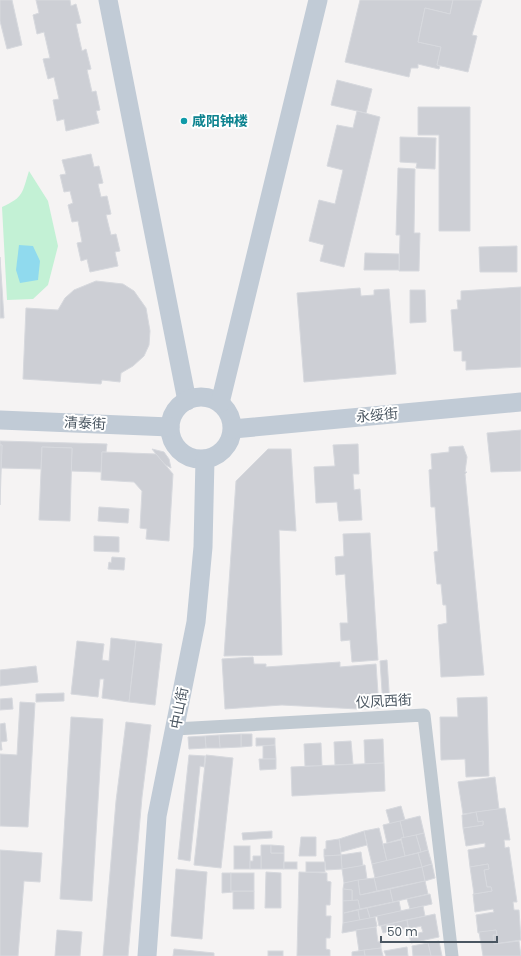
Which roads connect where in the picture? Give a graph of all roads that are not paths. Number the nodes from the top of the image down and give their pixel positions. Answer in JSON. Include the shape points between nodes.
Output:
{"nodes":[{"id":1,"x":108,"y":0,"type":"edge"},
{"id":2,"x":318,"y":0,"type":"edge"},
{"id":3,"x":186,"y":401,"type":"junction"},
{"id":4,"x":521,"y":402,"type":"edge"},
{"id":5,"x":220,"y":403,"type":"junction"},
{"id":6,"x":0,"y":420,"type":"edge"},
{"id":7,"x":170,"y":427,"type":"junction"},
{"id":8,"x":232,"y":429,"type":"junction"},
{"id":9,"x":206,"y":460,"type":"junction"},
{"id":10,"x":175,"y":729,"type":"junction"},
{"id":11,"x":147,"y":956,"type":"edge"},
{"id":12,"x":452,"y":956,"type":"edge"}],
"edges":[{"from":1,"to":3,"type":"street"},
{"from":2,"to":5,"type":"street"},
{"from":3,"to":5,"type":"street","via":[[199,397],[210,398]]},
{"from":3,"to":7,"type":"street","via":[[172,417]]},
{"from":4,"to":8,"type":"street","name":"永绥街"},
{"from":5,"to":8,"type":"street","via":[[231,418]]},
{"from":6,"to":7,"type":"street","name":"清泰街"},
{"from":7,"to":9,"type":"street","via":[[177,448],[185,455]]},
{"from":8,"to":9,"type":"street","via":[[228,446]]},
{"from":9,"to":10,"type":"street","name":"中山街","via":[[203,547],[196,622]]},
{"from":10,"to":11,"type":"street","name":"中山街","via":[[157,816]]},
{"from":10,"to":12,"type":"street","name":"仪凤西街","via":[[424,715]]}]}
